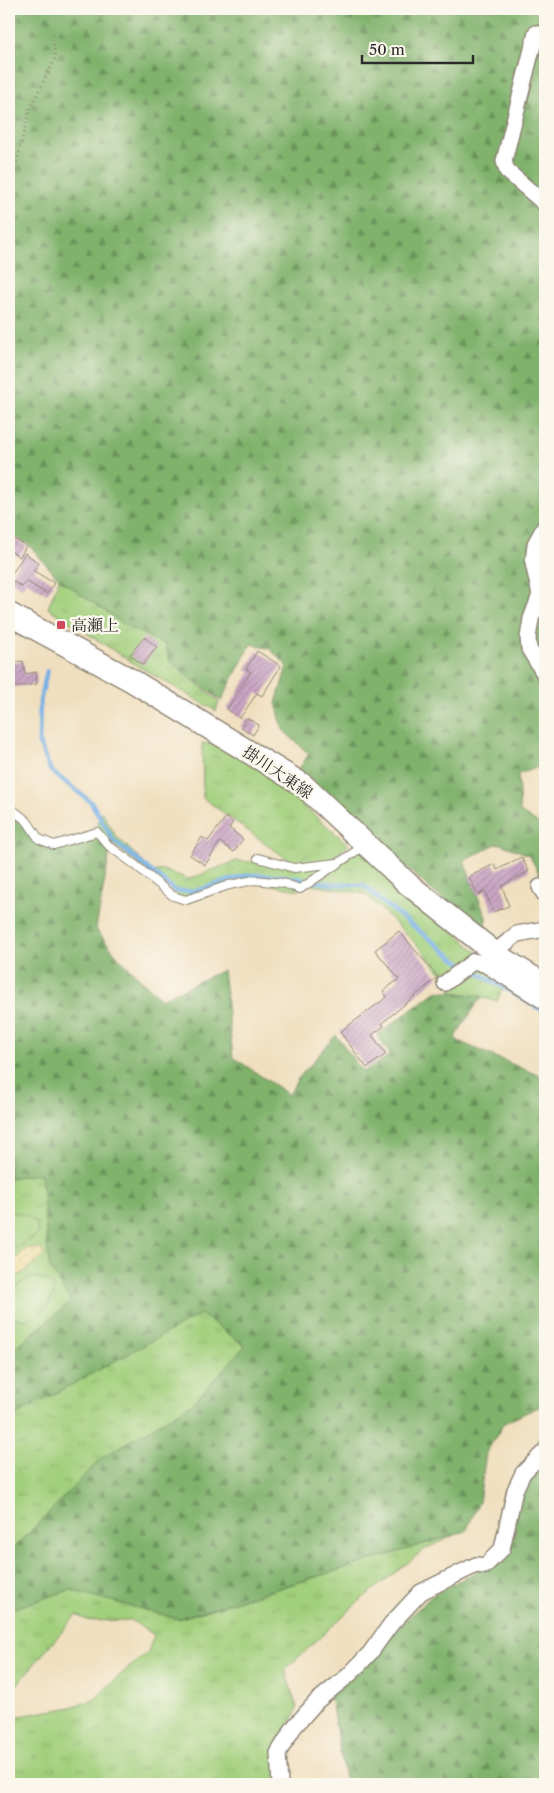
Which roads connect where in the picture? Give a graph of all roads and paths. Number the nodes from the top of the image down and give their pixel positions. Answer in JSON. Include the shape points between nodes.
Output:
{"nodes":[{"id":1,"x":53,"y":34,"type":"dead end"},
{"id":2,"x":536,"y":34,"type":"dead end"},
{"id":3,"x":9,"y":186,"type":"edge"},
{"id":4,"x":545,"y":204,"type":"edge"},
{"id":5,"x":545,"y":526,"type":"edge"},
{"id":6,"x":9,"y":614,"type":"edge"},
{"id":7,"x":545,"y":675,"type":"edge"},
{"id":8,"x":9,"y":807,"type":"edge"},
{"id":9,"x":366,"y":844,"type":"junction"},
{"id":10,"x":258,"y":858,"type":"dead end"},
{"id":11,"x":338,"y":863,"type":"junction"},
{"id":12,"x":545,"y":929,"type":"edge"},
{"id":13,"x":477,"y":961,"type":"junction"},
{"id":14,"x":445,"y":983,"type":"dead end"},
{"id":15,"x":545,"y":985,"type":"edge"},
{"id":16,"x":545,"y":1002,"type":"edge"},
{"id":17,"x":545,"y":1450,"type":"edge"},
{"id":18,"x":280,"y":1784,"type":"edge"}],
"edges":[{"from":1,"to":3,"type":"path","via":[[55,59],[30,108]]},
{"from":2,"to":4,"type":"street","via":[[504,160],[507,171]]},
{"from":5,"to":7,"type":"street","via":[[535,544],[532,563],[540,595],[528,638],[529,649]]},
{"from":6,"to":9,"type":"main road","name":"掛川大東線","via":[[131,680],[303,785]]},
{"from":8,"to":11,"type":"lane","via":[[27,821],[39,839],[54,845],[97,832],[108,846],[173,896],[186,900],[254,880],[283,883],[300,889]]},
{"from":9,"to":11,"type":"lane"},
{"from":9,"to":13,"type":"main road","name":"掛川大東線","via":[[408,884]]},
{"from":10,"to":11,"type":"lane","via":[[294,868]]},
{"from":12,"to":13,"type":"street","via":[[517,934]]},
{"from":13,"to":14,"type":"street"},
{"from":13,"to":15,"type":"main road","name":"掛川大東線"},
{"from":13,"to":16,"type":"street"},
{"from":17,"to":18,"type":"street","via":[[523,1472],[515,1490],[502,1549],[485,1566],[476,1565],[421,1592],[370,1653],[317,1701],[294,1727],[278,1753]]}]}
